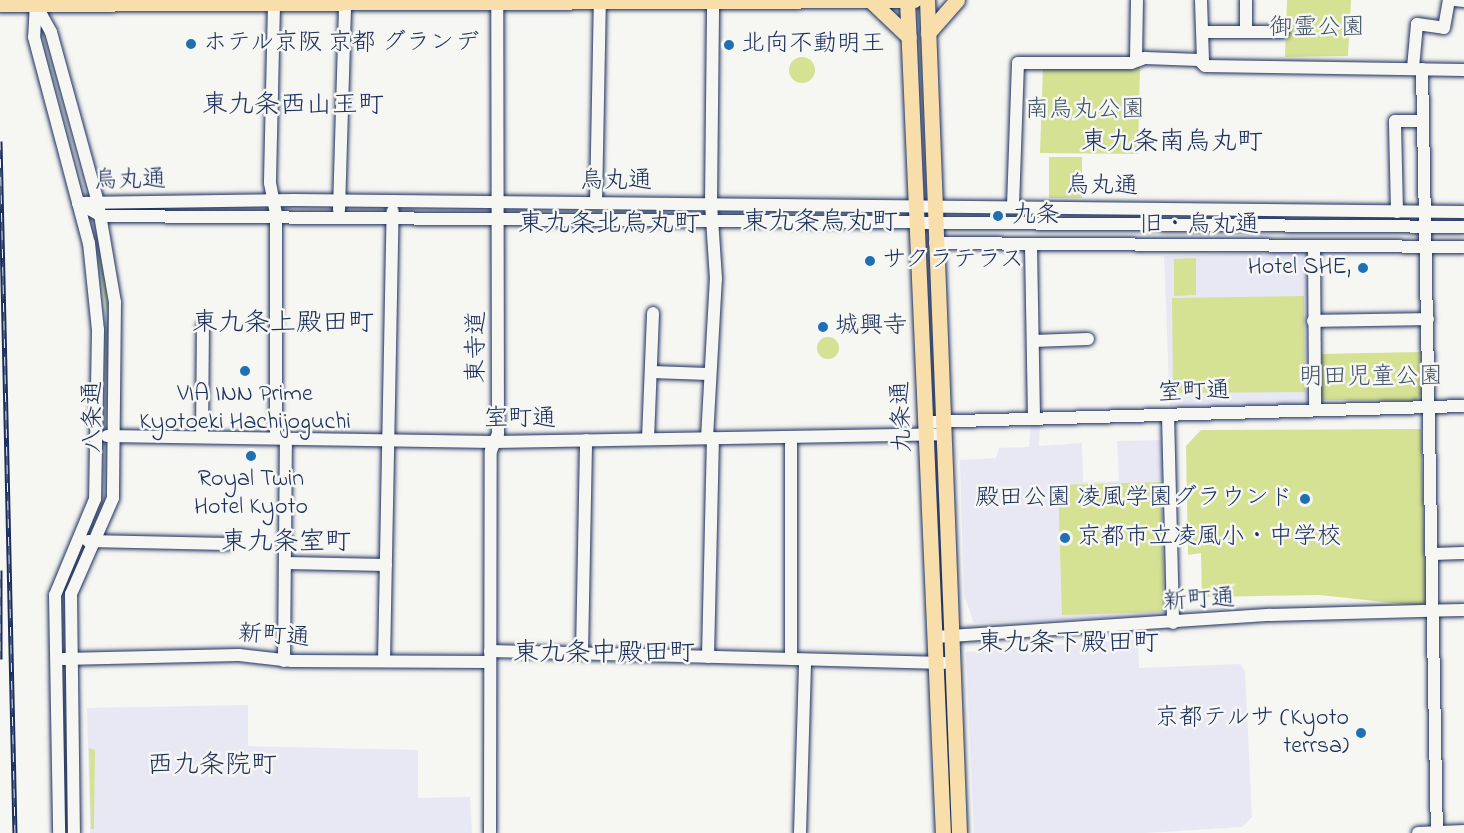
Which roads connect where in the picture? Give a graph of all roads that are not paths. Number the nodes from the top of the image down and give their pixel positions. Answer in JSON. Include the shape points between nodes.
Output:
{"nodes":[{"id":1,"x":872,"y":0,"type":"edge"},
{"id":2,"x":907,"y":0,"type":"edge"},
{"id":3,"x":914,"y":0,"type":"edge"},
{"id":4,"x":927,"y":0,"type":"edge"},
{"id":5,"x":957,"y":0,"type":"edge"},
{"id":6,"x":1137,"y":0,"type":"edge"},
{"id":7,"x":1201,"y":0,"type":"edge"},
{"id":8,"x":1246,"y":0,"type":"edge"},
{"id":9,"x":1449,"y":0,"type":"edge"},
{"id":10,"x":1455,"y":0,"type":"edge"},
{"id":11,"x":1464,"y":1,"type":"edge"},
{"id":12,"x":36,"y":2,"type":"edge"},
{"id":13,"x":296,"y":2,"type":"edge"},
{"id":14,"x":580,"y":2,"type":"edge"},
{"id":15,"x":710,"y":2,"type":"edge"},
{"id":16,"x":600,"y":3,"type":"junction"},
{"id":17,"x":0,"y":4,"type":"edge"},
{"id":18,"x":274,"y":4,"type":"junction"},
{"id":19,"x":345,"y":4,"type":"junction"},
{"id":20,"x":497,"y":4,"type":"junction"},
{"id":21,"x":1204,"y":32,"type":"junction"},
{"id":22,"x":1246,"y":32,"type":"junction"},
{"id":23,"x":1283,"y":32,"type":"dead end"},
{"id":24,"x":928,"y":33,"type":"junction"},
{"id":25,"x":909,"y":37,"type":"junction"},
{"id":26,"x":1136,"y":58,"type":"junction"},
{"id":27,"x":1203,"y":61,"type":"junction"},
{"id":28,"x":1418,"y":68,"type":"junction"},
{"id":29,"x":1464,"y":70,"type":"edge"},
{"id":30,"x":1423,"y":121,"type":"junction"},
{"id":31,"x":273,"y":200,"type":"junction"},
{"id":32,"x":340,"y":202,"type":"junction"},
{"id":33,"x":500,"y":202,"type":"junction"},
{"id":34,"x":78,"y":203,"type":"junction"},
{"id":35,"x":393,"y":203,"type":"junction"},
{"id":36,"x":596,"y":203,"type":"junction"},
{"id":37,"x":711,"y":203,"type":"junction"},
{"id":38,"x":1013,"y":206,"type":"junction"},
{"id":39,"x":100,"y":209,"type":"junction"},
{"id":40,"x":1397,"y":212,"type":"junction"},
{"id":41,"x":1425,"y":212,"type":"junction"},
{"id":42,"x":1464,"y":212,"type":"edge"},
{"id":43,"x":926,"y":213,"type":"junction"},
{"id":44,"x":276,"y":214,"type":"junction"},
{"id":45,"x":339,"y":216,"type":"junction"},
{"id":46,"x":499,"y":216,"type":"junction"},
{"id":47,"x":713,"y":217,"type":"junction"},
{"id":48,"x":393,"y":218,"type":"junction"},
{"id":49,"x":1425,"y":227,"type":"junction"},
{"id":50,"x":1464,"y":227,"type":"edge"},
{"id":51,"x":935,"y":243,"type":"junction"},
{"id":52,"x":1031,"y":246,"type":"junction"},
{"id":53,"x":1314,"y":247,"type":"junction"},
{"id":54,"x":1426,"y":247,"type":"junction"},
{"id":55,"x":1464,"y":247,"type":"edge"},
{"id":56,"x":653,"y":313,"type":"dead end"},
{"id":57,"x":1428,"y":319,"type":"junction"},
{"id":58,"x":1314,"y":321,"type":"junction"},
{"id":59,"x":203,"y":326,"type":"dead end"},
{"id":60,"x":1088,"y":339,"type":"dead end"},
{"id":61,"x":1033,"y":341,"type":"junction"},
{"id":62,"x":651,"y":372,"type":"junction"},
{"id":63,"x":709,"y":374,"type":"junction"},
{"id":64,"x":1429,"y":406,"type":"junction"},
{"id":65,"x":1464,"y":406,"type":"edge"},
{"id":66,"x":1315,"y":410,"type":"junction"},
{"id":67,"x":1168,"y":415,"type":"junction"},
{"id":68,"x":1034,"y":417,"type":"junction"},
{"id":69,"x":926,"y":428,"type":"junction"},
{"id":70,"x":942,"y":428,"type":"junction"},
{"id":71,"x":98,"y":435,"type":"junction"},
{"id":72,"x":115,"y":436,"type":"junction"},
{"id":73,"x":202,"y":437,"type":"junction"},
{"id":74,"x":281,"y":437,"type":"junction"},
{"id":75,"x":791,"y":437,"type":"junction"},
{"id":76,"x":710,"y":438,"type":"junction"},
{"id":77,"x":389,"y":439,"type":"junction"},
{"id":78,"x":648,"y":439,"type":"junction"},
{"id":79,"x":586,"y":441,"type":"junction"},
{"id":80,"x":494,"y":442,"type":"junction"},
{"id":81,"x":79,"y":536,"type":"junction"},
{"id":82,"x":93,"y":543,"type":"junction"},
{"id":83,"x":227,"y":544,"type":"dead end"},
{"id":84,"x":1464,"y":553,"type":"edge"},
{"id":85,"x":1432,"y":554,"type":"junction"},
{"id":86,"x":286,"y":563,"type":"junction"},
{"id":87,"x":386,"y":564,"type":"junction"},
{"id":88,"x":1433,"y":610,"type":"junction"},
{"id":89,"x":1464,"y":610,"type":"edge"},
{"id":90,"x":1173,"y":623,"type":"junction"},
{"id":91,"x":942,"y":636,"type":"junction"},
{"id":92,"x":582,"y":654,"type":"junction"},
{"id":93,"x":490,"y":657,"type":"junction"},
{"id":94,"x":708,"y":657,"type":"junction"},
{"id":95,"x":56,"y":659,"type":"junction"},
{"id":96,"x":71,"y":659,"type":"junction"},
{"id":97,"x":791,"y":660,"type":"junction"},
{"id":98,"x":806,"y":660,"type":"junction"},
{"id":99,"x":284,"y":661,"type":"junction"},
{"id":100,"x":384,"y":661,"type":"junction"},
{"id":101,"x":943,"y":663,"type":"junction"},
{"id":102,"x":1464,"y":831,"type":"edge"},
{"id":103,"x":59,"y":833,"type":"edge"},
{"id":104,"x":74,"y":833,"type":"edge"},
{"id":105,"x":490,"y":833,"type":"edge"},
{"id":106,"x":800,"y":833,"type":"edge"},
{"id":107,"x":943,"y":833,"type":"edge"},
{"id":108,"x":959,"y":833,"type":"edge"},
{"id":109,"x":1418,"y":833,"type":"edge"},
{"id":110,"x":1437,"y":833,"type":"edge"}],
"edges":[{"from":1,"to":2,"type":"main road"},
{"from":1,"to":15,"type":"main road"},
{"from":1,"to":25,"type":"main road"},
{"from":2,"to":3,"type":"main road"},
{"from":2,"to":25,"type":"main road","name":"九条通"},
{"from":4,"to":24,"type":"main road","name":"九条通"},
{"from":5,"to":24,"type":"main road"},
{"from":6,"to":26,"type":"street"},
{"from":7,"to":21,"type":"street"},
{"from":8,"to":22,"type":"street"},
{"from":9,"to":28,"type":"street","via":[[1444,28],[1417,24]]},
{"from":10,"to":11,"type":"street"},
{"from":12,"to":17,"type":"main road"},
{"from":12,"to":18,"type":"main road"},
{"from":12,"to":34,"type":"street","name":"八条通","via":[[34,37]]},
{"from":12,"to":39,"type":"street","name":"八条通","via":[[51,32]]},
{"from":13,"to":18,"type":"main road"},
{"from":13,"to":19,"type":"main road"},
{"from":14,"to":16,"type":"main road"},
{"from":14,"to":20,"type":"main road"},
{"from":15,"to":16,"type":"main road"},
{"from":15,"to":37,"type":"street"},
{"from":16,"to":36,"type":"street"},
{"from":18,"to":31,"type":"street"},
{"from":19,"to":20,"type":"main road"},
{"from":19,"to":32,"type":"street"},
{"from":20,"to":33,"type":"street","name":"東寺道"},
{"from":21,"to":22,"type":"street"},
{"from":21,"to":27,"type":"street"},
{"from":22,"to":23,"type":"street"},
{"from":24,"to":43,"type":"main road","name":"九条通"},
{"from":25,"to":43,"type":"main road","name":"九条通"},
{"from":26,"to":27,"type":"street"},
{"from":26,"to":38,"type":"street","via":[[1131,63],[1018,63]]},
{"from":27,"to":28,"type":"street","via":[[1205,66]]},
{"from":28,"to":29,"type":"street"},
{"from":28,"to":30,"type":"street"},
{"from":30,"to":40,"type":"street","via":[[1395,121]]},
{"from":30,"to":41,"type":"street"},
{"from":31,"to":32,"type":"street","name":"烏丸通"},
{"from":31,"to":39,"type":"street","name":"烏丸通"},
{"from":31,"to":44,"type":"street"},
{"from":32,"to":35,"type":"street","name":"烏丸通"},
{"from":32,"to":45,"type":"street"},
{"from":33,"to":35,"type":"street","name":"烏丸通"},
{"from":33,"to":36,"type":"street","name":"烏丸通"},
{"from":33,"to":46,"type":"street","name":"東寺道"},
{"from":34,"to":39,"type":"street","name":"烏丸通"},
{"from":34,"to":71,"type":"street","name":"八条通","via":[[95,283]]},
{"from":35,"to":48,"type":"street"},
{"from":36,"to":37,"type":"street","name":"烏丸通"},
{"from":37,"to":43,"type":"street","name":"烏丸通"},
{"from":37,"to":47,"type":"street"},
{"from":38,"to":40,"type":"street","name":"烏丸通"},
{"from":38,"to":43,"type":"street","name":"烏丸通"},
{"from":39,"to":44,"type":"street","name":"烏丸通"},
{"from":39,"to":72,"type":"street","name":"八条通","via":[[114,280]]},
{"from":40,"to":41,"type":"street","name":"烏丸通"},
{"from":41,"to":42,"type":"street","name":"烏丸通"},
{"from":41,"to":49,"type":"street"},
{"from":43,"to":47,"type":"street","name":"烏丸通"},
{"from":43,"to":49,"type":"street","name":"烏丸通"},
{"from":43,"to":51,"type":"main road","name":"九条通"},
{"from":43,"to":69,"type":"main road","name":"九条通"},
{"from":44,"to":45,"type":"street","name":"烏丸通"},
{"from":44,"to":74,"type":"street"},
{"from":45,"to":48,"type":"street","name":"烏丸通"},
{"from":46,"to":47,"type":"street","name":"烏丸通"},
{"from":46,"to":48,"type":"street","name":"烏丸通"},
{"from":46,"to":80,"type":"street","name":"東寺道","via":[[498,434]]},
{"from":47,"to":63,"type":"street","via":[[716,279]]},
{"from":48,"to":77,"type":"street"},
{"from":49,"to":50,"type":"street","name":"烏丸通"},
{"from":49,"to":54,"type":"street"},
{"from":51,"to":52,"type":"street","name":"旧・烏丸通"},
{"from":51,"to":70,"type":"main road","name":"九条通"},
{"from":52,"to":53,"type":"street","name":"旧・烏丸通"},
{"from":52,"to":61,"type":"street"},
{"from":53,"to":54,"type":"street","name":"旧・烏丸通"},
{"from":53,"to":58,"type":"street"},
{"from":54,"to":55,"type":"street","name":"旧・烏丸通"},
{"from":54,"to":57,"type":"street"},
{"from":56,"to":62,"type":"street"},
{"from":57,"to":58,"type":"street"},
{"from":57,"to":64,"type":"street"},
{"from":58,"to":66,"type":"street"},
{"from":59,"to":73,"type":"street"},
{"from":60,"to":61,"type":"street"},
{"from":61,"to":68,"type":"street"},
{"from":62,"to":63,"type":"street"},
{"from":62,"to":78,"type":"street"},
{"from":63,"to":76,"type":"street"},
{"from":64,"to":65,"type":"street","name":"室町通"},
{"from":64,"to":66,"type":"street","name":"室町通"},
{"from":64,"to":85,"type":"street"},
{"from":66,"to":67,"type":"street","name":"室町通"},
{"from":67,"to":68,"type":"street","name":"室町通"},
{"from":67,"to":90,"type":"street"},
{"from":68,"to":70,"type":"street","name":"室町通"},
{"from":69,"to":70,"type":"street","name":"室町通"},
{"from":69,"to":75,"type":"street","name":"室町通"},
{"from":69,"to":91,"type":"main road","name":"九条通"},
{"from":70,"to":91,"type":"main road","name":"九条通"},
{"from":71,"to":72,"type":"street","name":"室町通"},
{"from":71,"to":81,"type":"street","name":"八条通","via":[[95,499]]},
{"from":72,"to":73,"type":"street","name":"室町通"},
{"from":72,"to":82,"type":"street","name":"八条通","via":[[113,498]]},
{"from":73,"to":74,"type":"street","name":"室町通"},
{"from":74,"to":77,"type":"street","name":"室町通"},
{"from":74,"to":86,"type":"street"},
{"from":75,"to":76,"type":"street","name":"室町通"},
{"from":75,"to":97,"type":"street"},
{"from":76,"to":78,"type":"street","name":"室町通"},
{"from":76,"to":94,"type":"street"},
{"from":77,"to":80,"type":"street","name":"室町通"},
{"from":77,"to":87,"type":"street"},
{"from":78,"to":79,"type":"street","name":"室町通"},
{"from":79,"to":80,"type":"street","name":"室町通"},
{"from":79,"to":92,"type":"street"},
{"from":80,"to":93,"type":"street","name":"東寺道"},
{"from":81,"to":82,"type":"street"},
{"from":81,"to":95,"type":"street","name":"八条通","via":[[55,595]]},
{"from":82,"to":83,"type":"street"},
{"from":82,"to":96,"type":"street","name":"八条通","via":[[71,594]]},
{"from":84,"to":85,"type":"street"},
{"from":85,"to":88,"type":"street"},
{"from":86,"to":87,"type":"street"},
{"from":86,"to":99,"type":"street"},
{"from":87,"to":100,"type":"street"},
{"from":88,"to":89,"type":"street","name":"新町通"},
{"from":88,"to":90,"type":"street","name":"新町通","via":[[1270,615],[1250,620]]},
{"from":88,"to":110,"type":"street"},
{"from":90,"to":91,"type":"street","name":"新町通"},
{"from":91,"to":101,"type":"main road","name":"九条通"},
{"from":92,"to":93,"type":"street","name":"新町通"},
{"from":92,"to":94,"type":"street","name":"新町通"},
{"from":93,"to":100,"type":"street","name":"新町通"},
{"from":93,"to":105,"type":"street","name":"東寺道"},
{"from":94,"to":97,"type":"street","name":"新町通"},
{"from":95,"to":96,"type":"street","name":"新町通"},
{"from":95,"to":103,"type":"street","name":"八条通"},
{"from":96,"to":99,"type":"street","name":"新町通","via":[[239,655]]},
{"from":96,"to":104,"type":"street","name":"八条通"},
{"from":97,"to":98,"type":"street","name":"新町通"},
{"from":98,"to":101,"type":"street","name":"新町通"},
{"from":98,"to":106,"type":"street"},
{"from":99,"to":100,"type":"street","name":"新町通"},
{"from":101,"to":107,"type":"main road","name":"九条通"},
{"from":101,"to":108,"type":"main road","name":"九条通"},
{"from":102,"to":110,"type":"street"},
{"from":109,"to":110,"type":"street"}]}
